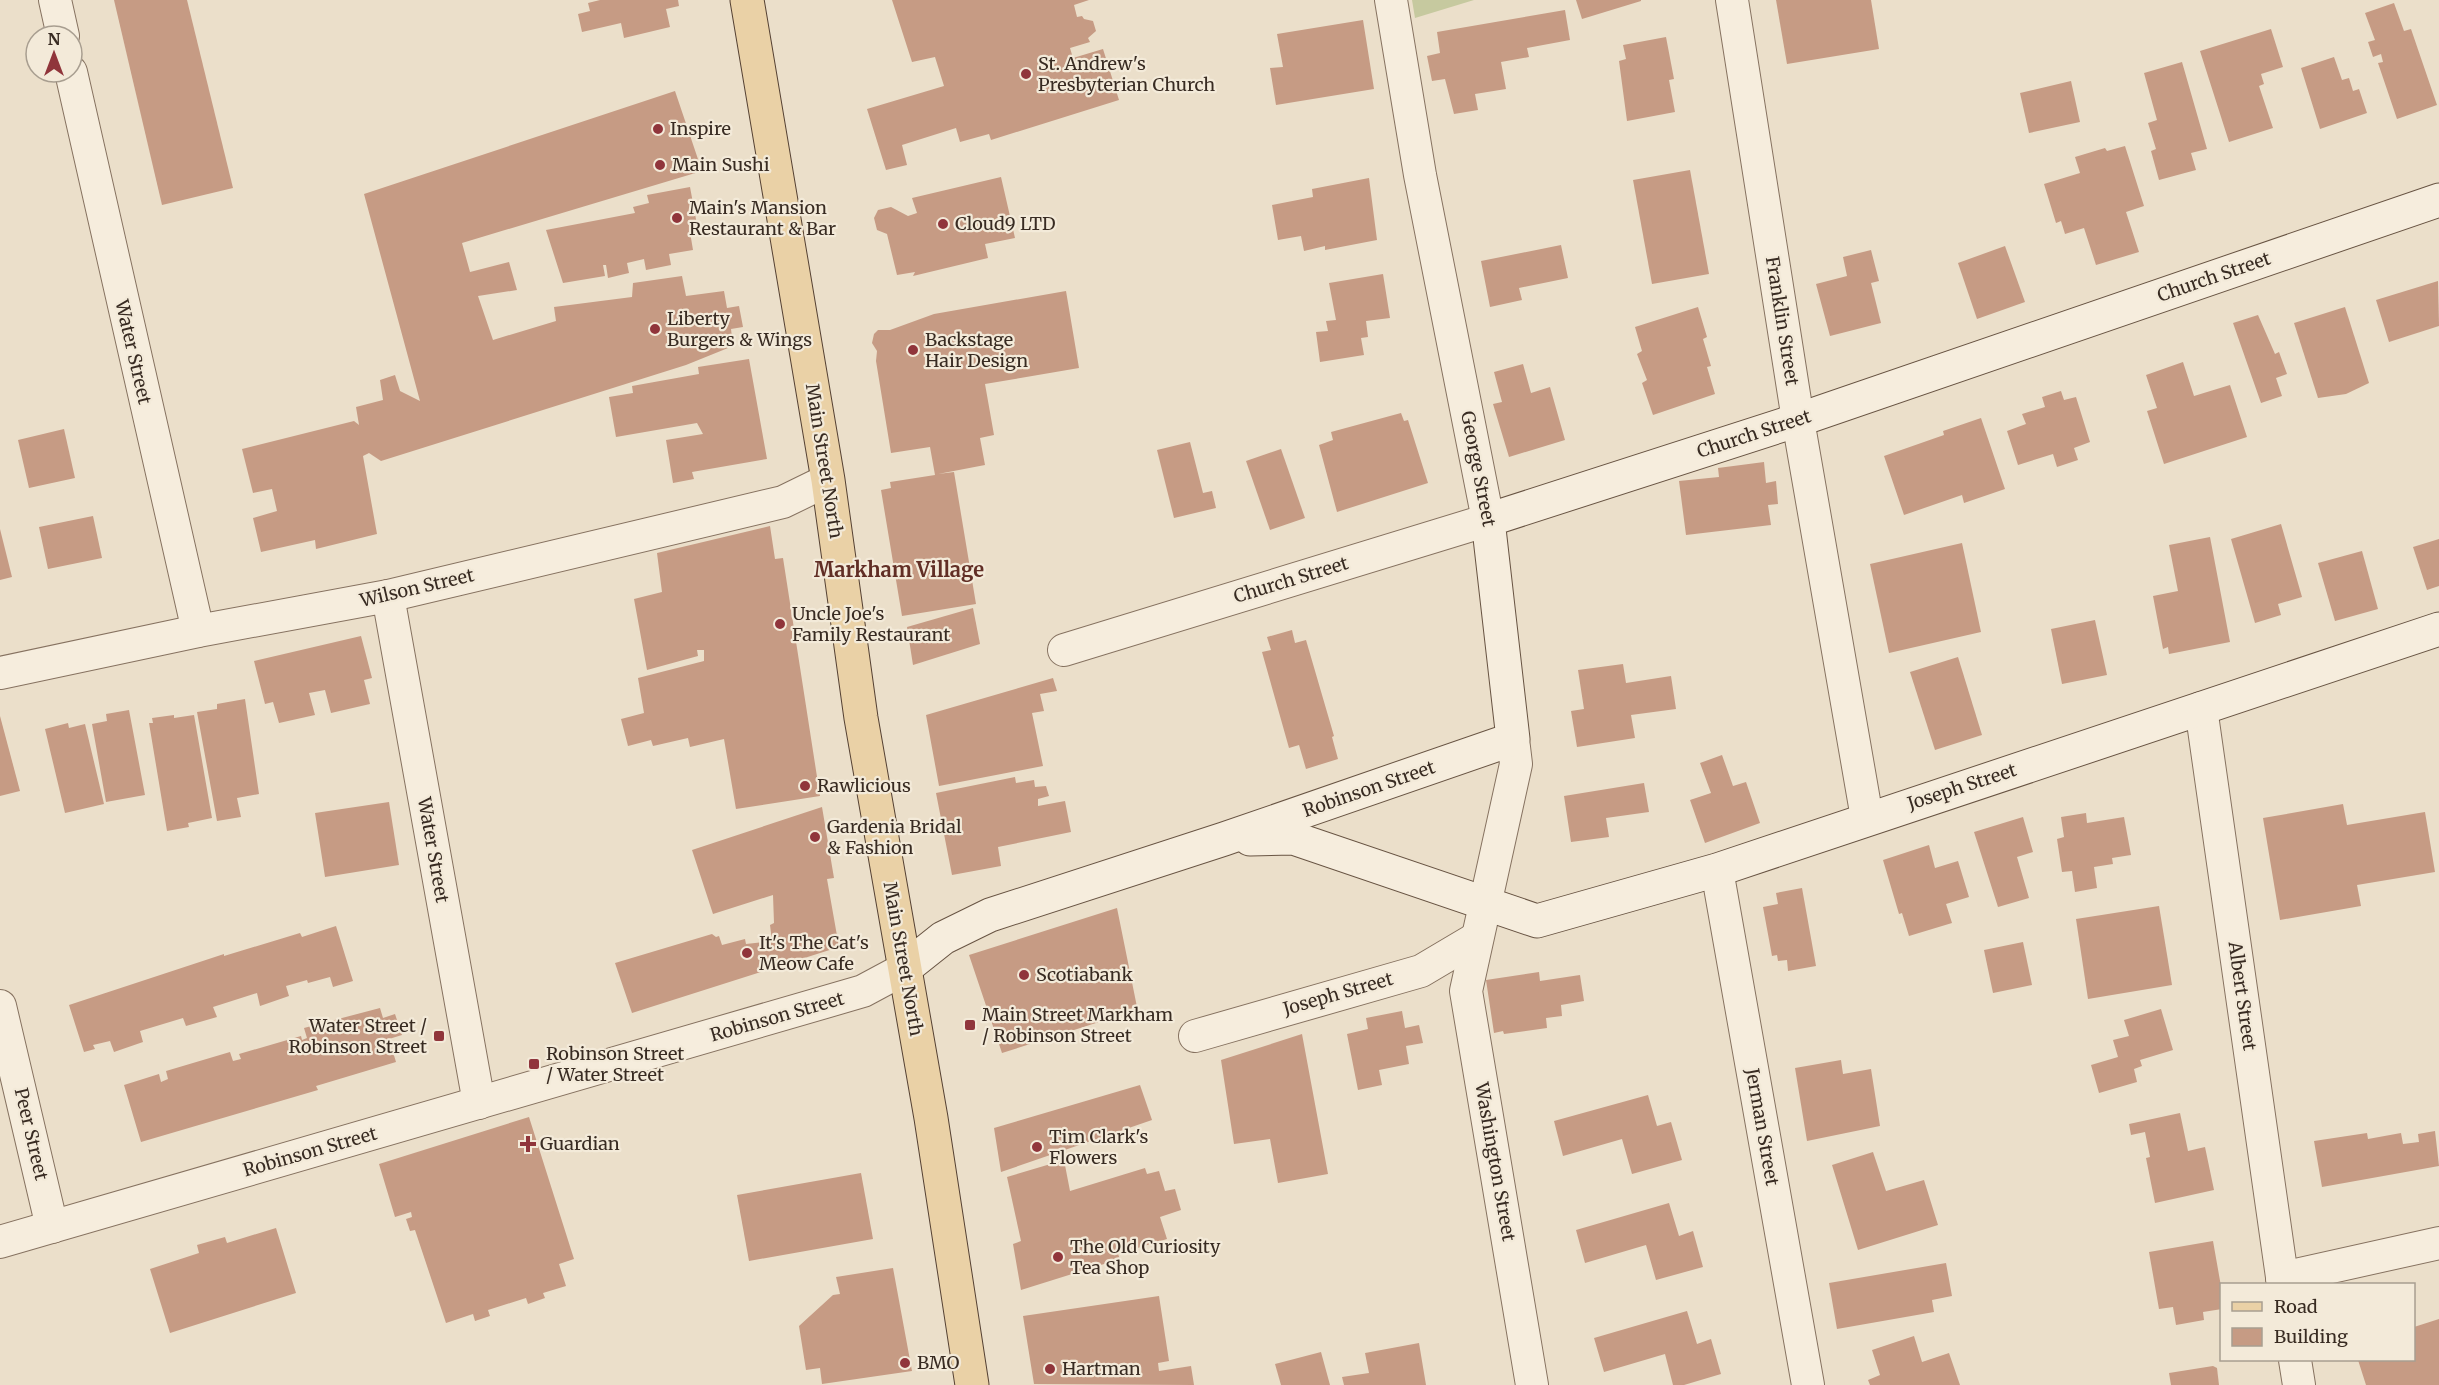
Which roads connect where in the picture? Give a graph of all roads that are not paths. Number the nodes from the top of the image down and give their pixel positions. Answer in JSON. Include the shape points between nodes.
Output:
{"nodes":[{"id":1,"x":55,"y":0,"type":"edge"},
{"id":2,"x":747,"y":0,"type":"edge"},
{"id":3,"x":1391,"y":0,"type":"edge"},
{"id":4,"x":1732,"y":0,"type":"edge"},
{"id":5,"x":60,"y":24,"type":"edge"},
{"id":6,"x":74,"y":84,"type":"edge"},
{"id":7,"x":2439,"y":200,"type":"edge"},
{"id":8,"x":1798,"y":420,"type":"junction"},
{"id":9,"x":828,"y":480,"type":"junction"},
{"id":10,"x":1488,"y":520,"type":"junction"},
{"id":11,"x":388,"y":596,"type":"junction"},
{"id":12,"x":2439,"y":629,"type":"edge"},
{"id":13,"x":198,"y":631,"type":"junction"},
{"id":14,"x":1064,"y":650,"type":"dead end"},
{"id":15,"x":0,"y":673,"type":"edge"},
{"id":16,"x":2201,"y":708,"type":"junction"},
{"id":17,"x":1513,"y":739,"type":"junction"},
{"id":18,"x":1867,"y":818,"type":"junction"},
{"id":19,"x":1224,"y":839,"type":"junction"},
{"id":20,"x":1717,"y":870,"type":"junction"},
{"id":21,"x":1484,"y":904,"type":"junction"},
{"id":22,"x":1475,"y":939,"type":"junction"},
{"id":23,"x":904,"y":969,"type":"junction"},
{"id":24,"x":0,"y":1006,"type":"edge"},
{"id":25,"x":1195,"y":1036,"type":"dead end"},
{"id":26,"x":479,"y":1103,"type":"junction"},
{"id":27,"x":52,"y":1227,"type":"junction"},
{"id":28,"x":0,"y":1242,"type":"edge"},
{"id":29,"x":2439,"y":1243,"type":"edge"},
{"id":30,"x":2283,"y":1281,"type":"edge"},
{"id":31,"x":2295,"y":1361,"type":"edge"},
{"id":32,"x":972,"y":1385,"type":"edge"},
{"id":33,"x":1532,"y":1385,"type":"edge"},
{"id":34,"x":1808,"y":1385,"type":"edge"},
{"id":35,"x":2299,"y":1385,"type":"edge"}],
"edges":[{"from":1,"to":5,"type":"street"},
{"from":2,"to":9,"type":"main road","name":"Main Street North"},
{"from":3,"to":10,"type":"street","name":"George Street","via":[[1420,175]]},
{"from":4,"to":8,"type":"street","name":"Franklin Street"},
{"from":6,"to":13,"type":"street","name":"Water Street"},
{"from":7,"to":8,"type":"street","name":"Church Street"},
{"from":8,"to":10,"type":"street","name":"Church Street"},
{"from":8,"to":18,"type":"street","name":"Franklin Street"},
{"from":9,"to":11,"type":"street","name":"Wilson Street","via":[[783,502]]},
{"from":9,"to":23,"type":"main road","name":"Main Street North","via":[[861,718]]},
{"from":10,"to":14,"type":"street","name":"Church Street"},
{"from":10,"to":17,"type":"street","name":"George Street"},
{"from":11,"to":13,"type":"street","name":"Wilson Street"},
{"from":11,"to":26,"type":"street","name":"Water Street"},
{"from":12,"to":16,"type":"street","name":"Joseph Street"},
{"from":13,"to":15,"type":"street","name":"Wilson Street"},
{"from":16,"to":18,"type":"street","name":"Joseph Street"},
{"from":16,"to":30,"type":"street","name":"Albert Street"},
{"from":17,"to":19,"type":"street","name":"Robinson Street"},
{"from":17,"to":21,"type":"street","name":"George Street","via":[[1516,764]]},
{"from":18,"to":20,"type":"street","name":"Joseph Street"},
{"from":19,"to":21,"type":"street","name":"Robinson Street","via":[[1293,838]]},
{"from":19,"to":23,"type":"street","name":"Robinson Street","via":[[990,915],[943,938]]},
{"from":20,"to":21,"type":"street","name":"Joseph Street","via":[[1537,921]]},
{"from":20,"to":34,"type":"street","name":"Jerman Street"},
{"from":21,"to":22,"type":"street","name":"George Street"},
{"from":22,"to":25,"type":"street","name":"Joseph Street","via":[[1421,971]]},
{"from":22,"to":33,"type":"street","name":"Washington Street","via":[[1466,992]]},
{"from":23,"to":26,"type":"street","name":"Robinson Street","via":[[863,992]]},
{"from":23,"to":32,"type":"main road","name":"Main Street North","via":[[936,1145]]},
{"from":24,"to":27,"type":"street","name":"Peer Street"},
{"from":26,"to":27,"type":"street","name":"Robinson Street"},
{"from":27,"to":28,"type":"street","name":"Robinson Street"},
{"from":29,"to":30,"type":"street"},
{"from":31,"to":35,"type":"street"}]}
